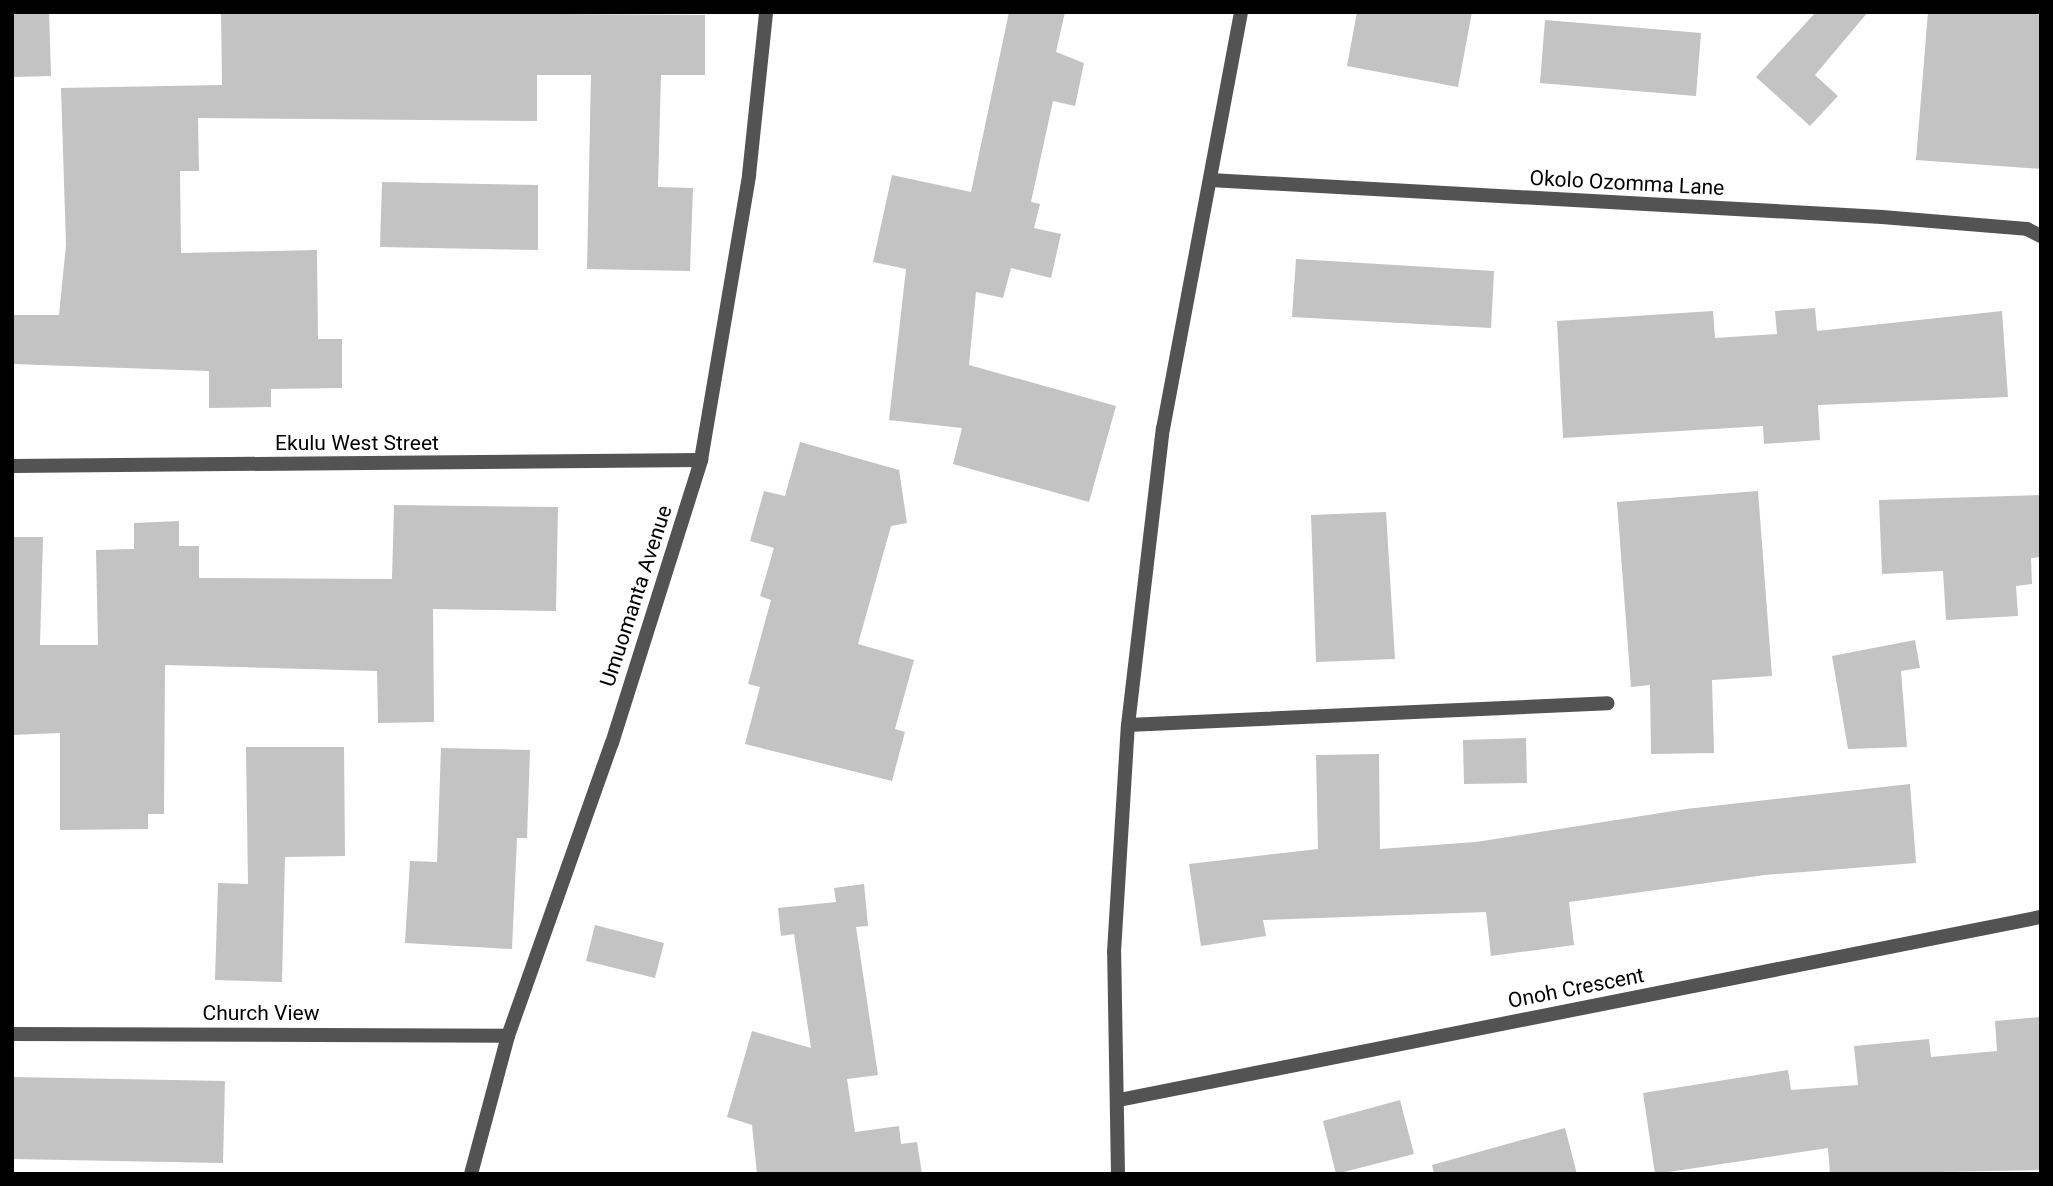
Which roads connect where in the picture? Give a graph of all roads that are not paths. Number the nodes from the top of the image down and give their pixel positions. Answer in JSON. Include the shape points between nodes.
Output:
{"nodes":[{"id":1,"x":766,"y":12,"type":"edge"},
{"id":2,"x":1241,"y":12,"type":"edge"},
{"id":3,"x":1210,"y":180,"type":"junction"},
{"id":4,"x":2041,"y":236,"type":"edge"},
{"id":5,"x":701,"y":460,"type":"junction"},
{"id":6,"x":12,"y":466,"type":"edge"},
{"id":7,"x":1607,"y":703,"type":"dead end"},
{"id":8,"x":1128,"y":725,"type":"junction"},
{"id":9,"x":2041,"y":917,"type":"edge"},
{"id":10,"x":12,"y":1034,"type":"edge"},
{"id":11,"x":509,"y":1036,"type":"junction"},
{"id":12,"x":1119,"y":1100,"type":"junction"},
{"id":13,"x":471,"y":1174,"type":"edge"},
{"id":14,"x":1118,"y":1174,"type":"edge"}],
"edges":[{"from":1,"to":5,"type":"street","name":"Umuomanta Avenue","via":[[748,175]]},
{"from":2,"to":3,"type":"street"},
{"from":3,"to":4,"type":"street","name":"Okolo Ozomma Lane","via":[[1882,217],[2027,229]]},
{"from":3,"to":8,"type":"street","via":[[1163,429]]},
{"from":5,"to":6,"type":"street","name":"Ekulu West Street"},
{"from":5,"to":11,"type":"street","name":"Umuomanta Avenue","via":[[612,743]]},
{"from":7,"to":8,"type":"street"},
{"from":8,"to":12,"type":"street","via":[[1114,952]]},
{"from":9,"to":12,"type":"street","name":"Onoh Crescent"},
{"from":10,"to":11,"type":"street","name":"Church View"},
{"from":11,"to":13,"type":"street","name":"Umuomanta Avenue"},
{"from":12,"to":14,"type":"street"}]}
